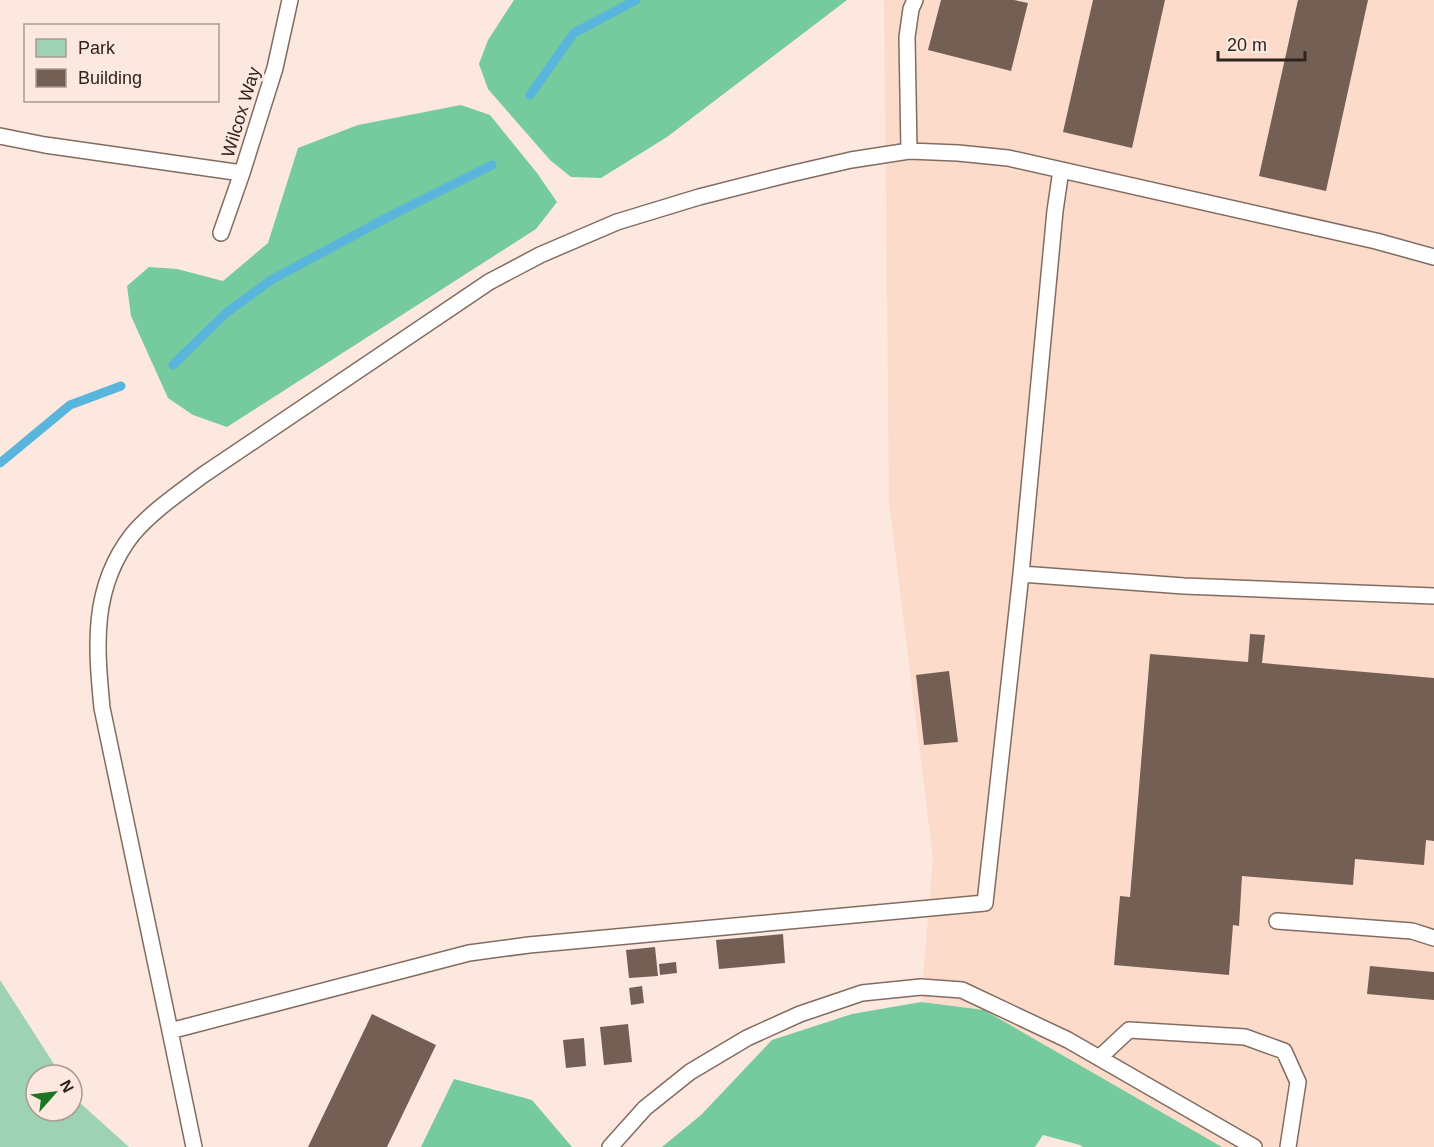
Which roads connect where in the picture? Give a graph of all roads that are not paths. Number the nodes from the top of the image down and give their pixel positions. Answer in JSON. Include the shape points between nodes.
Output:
{"nodes":[{"id":1,"x":290,"y":0,"type":"edge"},
{"id":2,"x":915,"y":0,"type":"edge"},
{"id":3,"x":0,"y":136,"type":"edge"},
{"id":4,"x":909,"y":151,"type":"junction"},
{"id":5,"x":1061,"y":170,"type":"junction"},
{"id":6,"x":242,"y":173,"type":"junction"},
{"id":7,"x":221,"y":233,"type":"dead end"},
{"id":8,"x":1434,"y":257,"type":"edge"},
{"id":9,"x":1021,"y":574,"type":"junction"},
{"id":10,"x":1434,"y":596,"type":"edge"},
{"id":11,"x":1276,"y":921,"type":"dead end"},
{"id":12,"x":1434,"y":938,"type":"edge"},
{"id":13,"x":170,"y":1031,"type":"junction"},
{"id":14,"x":1099,"y":1058,"type":"junction"},
{"id":15,"x":194,"y":1147,"type":"edge"},
{"id":16,"x":610,"y":1147,"type":"edge"},
{"id":17,"x":1254,"y":1147,"type":"edge"},
{"id":18,"x":1288,"y":1147,"type":"edge"}],
"edges":[{"from":1,"to":6,"type":"lane","name":"Wilcox Way","via":[[275,68]]},
{"from":2,"to":4,"type":"lane","via":[[907,37]]},
{"from":3,"to":6,"type":"lane"},
{"from":4,"to":5,"type":"lane","via":[[1008,158]]},
{"from":4,"to":13,"type":"lane","via":[[851,160],[699,197],[617,222],[540,255],[489,282],[203,475],[133,534],[105,589],[98,628],[98,668],[102,708]]},
{"from":5,"to":8,"type":"lane"},
{"from":5,"to":9,"type":"lane"},
{"from":6,"to":7,"type":"lane","name":"Wilcox Way"},
{"from":9,"to":10,"type":"lane","via":[[1184,586]]},
{"from":9,"to":13,"type":"lane","via":[[985,903],[469,953]]},
{"from":11,"to":12,"type":"lane","via":[[1412,931]]},
{"from":13,"to":15,"type":"lane"},
{"from":14,"to":16,"type":"lane","via":[[962,990],[921,987],[862,993],[789,1018],[690,1072],[645,1108]]},
{"from":14,"to":17,"type":"lane"},
{"from":14,"to":18,"type":"lane","via":[[1129,1030],[1245,1037],[1284,1051],[1298,1082]]}]}
